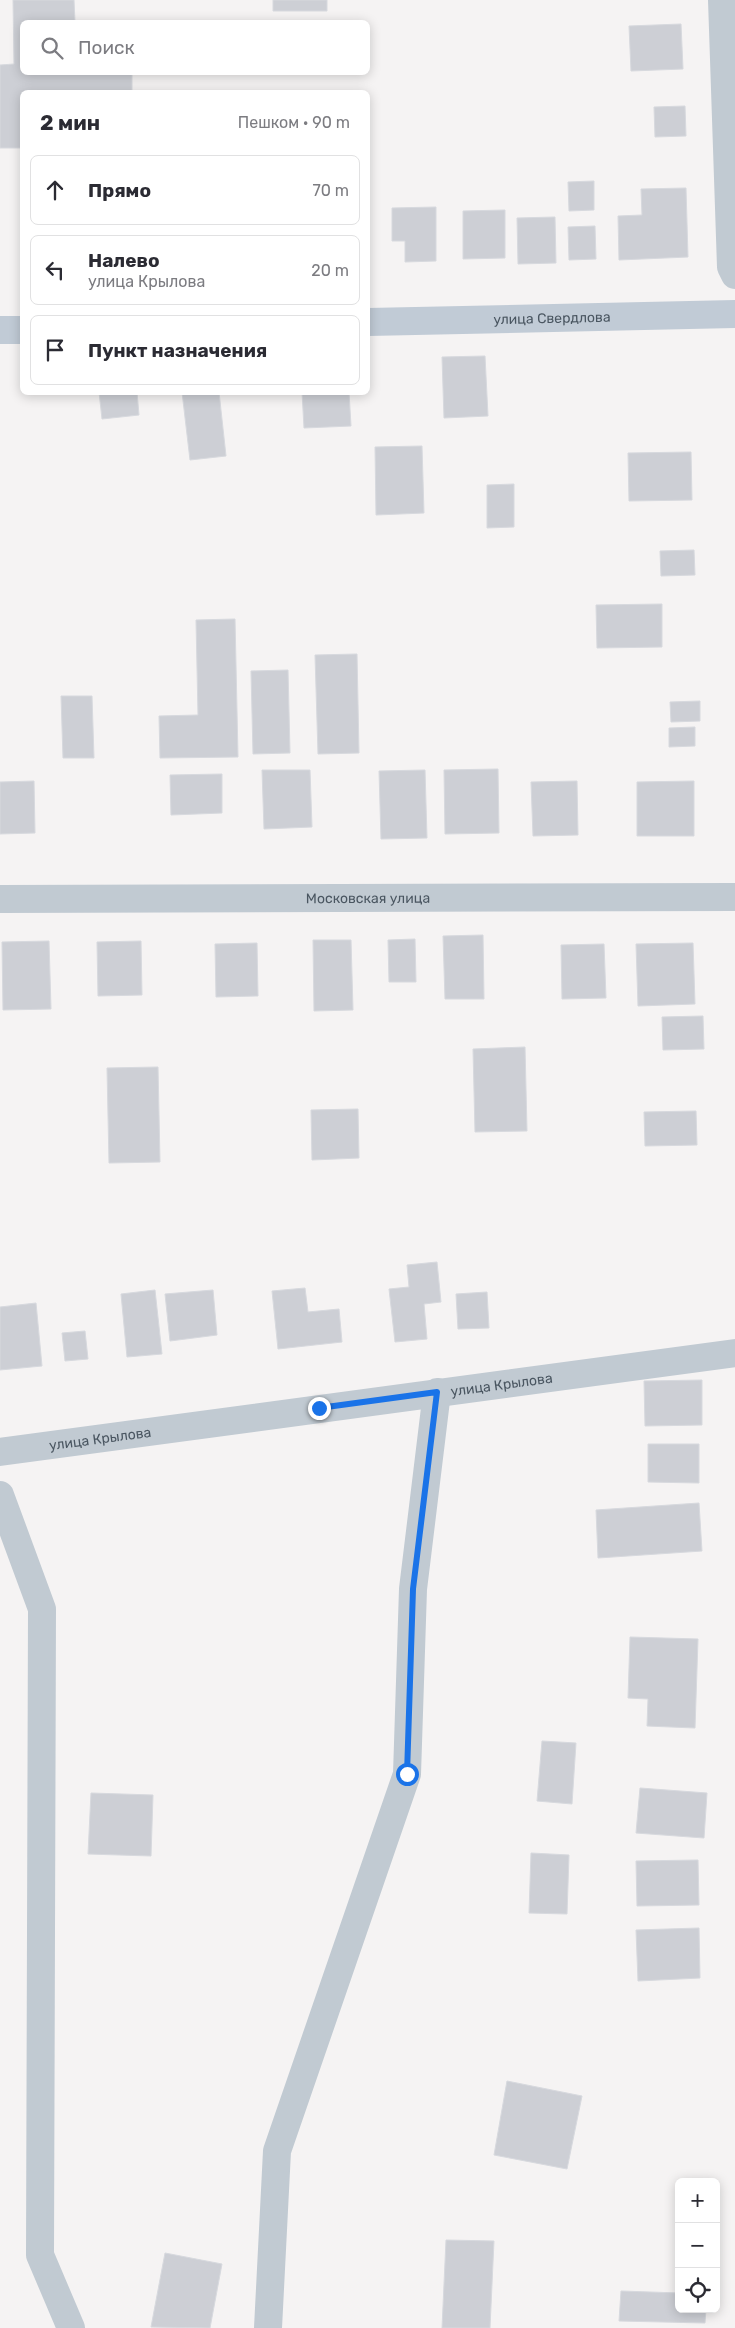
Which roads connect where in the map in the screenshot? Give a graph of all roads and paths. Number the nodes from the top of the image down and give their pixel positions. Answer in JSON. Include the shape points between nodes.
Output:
{"nodes":[{"id":1,"x":722,"y":0,"type":"edge"},
{"id":2,"x":735,"y":275,"type":"edge"},
{"id":3,"x":735,"y":314,"type":"edge"},
{"id":4,"x":370,"y":322,"type":"edge"},
{"id":5,"x":0,"y":330,"type":"edge"},
{"id":6,"x":20,"y":330,"type":"edge"},
{"id":7,"x":735,"y":897,"type":"edge"},
{"id":8,"x":0,"y":899,"type":"edge"},
{"id":9,"x":735,"y":1353,"type":"edge"},
{"id":10,"x":437,"y":1392,"type":"junction"},
{"id":11,"x":0,"y":1452,"type":"edge"},
{"id":12,"x":0,"y":1496,"type":"edge"},
{"id":13,"x":71,"y":2328,"type":"edge"},
{"id":14,"x":268,"y":2328,"type":"edge"}],
"edges":[{"from":1,"to":2,"type":"street","via":[[731,267]]},
{"from":3,"to":4,"type":"main road","name":"улица Свердлова"},
{"from":5,"to":6,"type":"main road"},
{"from":7,"to":8,"type":"street","name":"Московская улица"},
{"from":9,"to":10,"type":"street","name":"улица Крылова"},
{"from":10,"to":11,"type":"street","name":"улица Крылова"},
{"from":10,"to":14,"type":"street","via":[[413,1589],[407,1774],[277,2151]]},
{"from":12,"to":13,"type":"street","via":[[42,1609],[40,2255]]}]}
